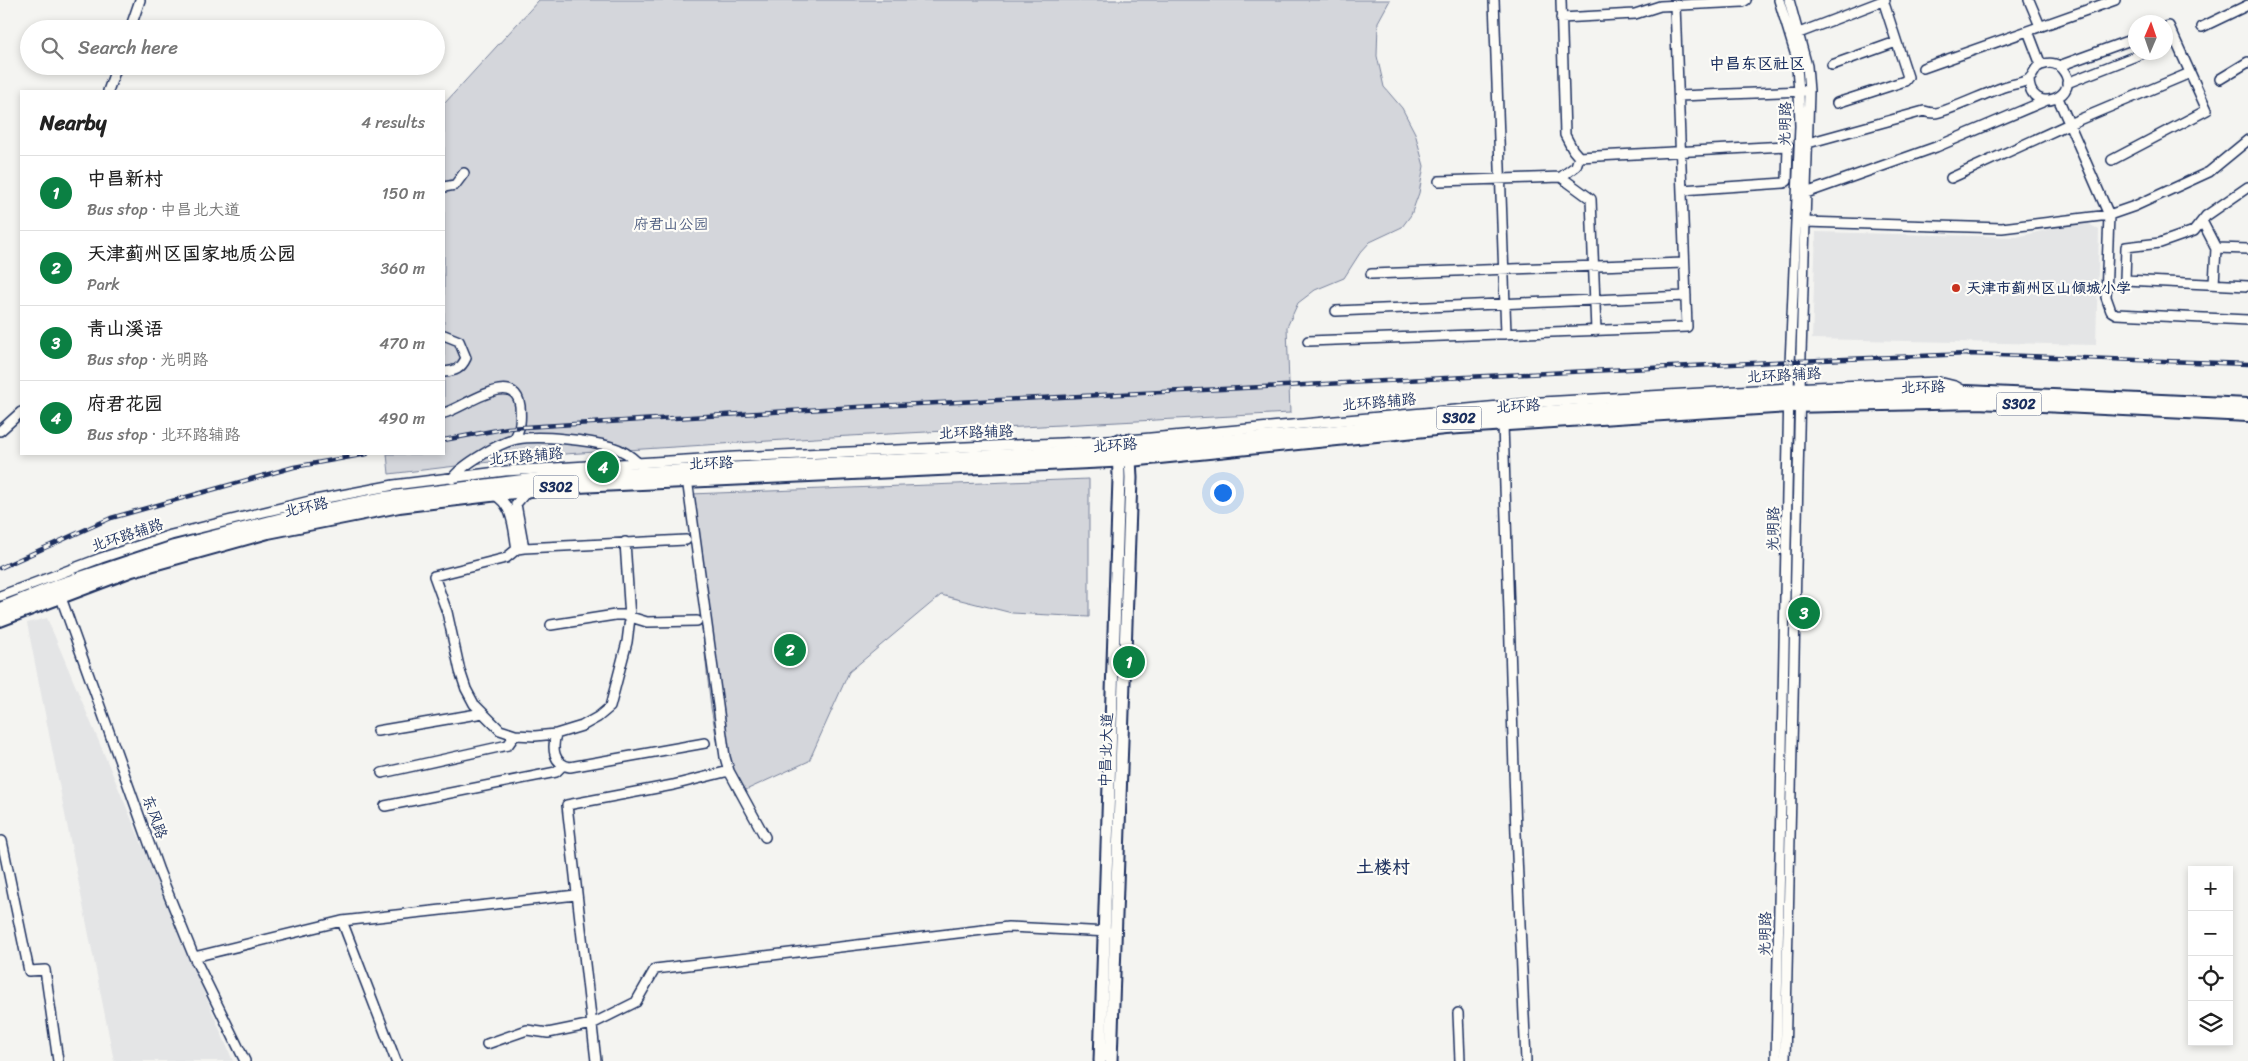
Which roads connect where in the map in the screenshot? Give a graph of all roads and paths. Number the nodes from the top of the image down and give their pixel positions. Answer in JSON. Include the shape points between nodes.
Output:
{"nodes":[{"id":1,"x":140,"y":0,"type":"edge"},
{"id":2,"x":1494,"y":0,"type":"edge"},
{"id":3,"x":1561,"y":0,"type":"edge"},
{"id":4,"x":1746,"y":0,"type":"edge"},
{"id":5,"x":1779,"y":0,"type":"edge"},
{"id":6,"x":1789,"y":0,"type":"edge"},
{"id":7,"x":1884,"y":0,"type":"edge"},
{"id":8,"x":2029,"y":0,"type":"edge"},
{"id":9,"x":2115,"y":0,"type":"edge"},
{"id":10,"x":1675,"y":5,"type":"junction"},
{"id":11,"x":2248,"y":5,"type":"edge"},
{"id":12,"x":1561,"y":18,"type":"junction"},
{"id":13,"x":133,"y":20,"type":"edge"},
{"id":14,"x":2040,"y":26,"type":"junction"},
{"id":15,"x":2202,"y":27,"type":"dead end"},
{"id":16,"x":2028,"y":31,"type":"junction"},
{"id":17,"x":1799,"y":33,"type":"junction"},
{"id":18,"x":2173,"y":35,"type":"edge"},
{"id":19,"x":2128,"y":41,"type":"edge"},
{"id":20,"x":2176,"y":41,"type":"junction"},
{"id":21,"x":1896,"y":42,"type":"junction"},
{"id":22,"x":2173,"y":42,"type":"edge"},
{"id":23,"x":2128,"y":59,"type":"edge"},
{"id":24,"x":2248,"y":62,"type":"edge"},
{"id":25,"x":1832,"y":65,"type":"dead end"},
{"id":26,"x":2042,"y":65,"type":"junction"},
{"id":27,"x":2059,"y":66,"type":"junction"},
{"id":28,"x":1923,"y":68,"type":"dead end"},
{"id":29,"x":2190,"y":73,"type":"junction"},
{"id":30,"x":114,"y":75,"type":"edge"},
{"id":31,"x":2029,"y":79,"type":"junction"},
{"id":32,"x":2220,"y":79,"type":"dead end"},
{"id":33,"x":2067,"y":83,"type":"junction"},
{"id":34,"x":108,"y":90,"type":"edge"},
{"id":35,"x":1799,"y":91,"type":"junction"},
{"id":36,"x":1809,"y":91,"type":"junction"},
{"id":37,"x":1679,"y":96,"type":"junction"},
{"id":38,"x":2058,"y":98,"type":"junction"},
{"id":39,"x":2047,"y":100,"type":"junction"},
{"id":40,"x":1837,"y":103,"type":"dead end"},
{"id":41,"x":2069,"y":124,"type":"junction"},
{"id":42,"x":2247,"y":142,"type":"edge"},
{"id":43,"x":1808,"y":143,"type":"junction"},
{"id":44,"x":1680,"y":151,"type":"junction"},
{"id":45,"x":1579,"y":157,"type":"junction"},
{"id":46,"x":2112,"y":160,"type":"dead end"},
{"id":47,"x":464,"y":174,"type":"dead end"},
{"id":48,"x":1561,"y":177,"type":"junction"},
{"id":49,"x":1951,"y":178,"type":"dead end"},
{"id":50,"x":1500,"y":179,"type":"junction"},
{"id":51,"x":1439,"y":181,"type":"dead end"},
{"id":52,"x":445,"y":187,"type":"edge"},
{"id":53,"x":2248,"y":187,"type":"edge"},
{"id":54,"x":1682,"y":190,"type":"junction"},
{"id":55,"x":1806,"y":193,"type":"junction"},
{"id":56,"x":2109,"y":215,"type":"junction"},
{"id":57,"x":2202,"y":221,"type":"junction"},
{"id":58,"x":1805,"y":222,"type":"junction"},
{"id":59,"x":2216,"y":248,"type":"junction"},
{"id":60,"x":2248,"y":249,"type":"edge"},
{"id":61,"x":1684,"y":263,"type":"junction"},
{"id":62,"x":1594,"y":266,"type":"junction"},
{"id":63,"x":1504,"y":270,"type":"junction"},
{"id":64,"x":1370,"y":274,"type":"dead end"},
{"id":65,"x":2214,"y":284,"type":"junction"},
{"id":66,"x":2248,"y":286,"type":"edge"},
{"id":67,"x":1686,"y":296,"type":"junction"},
{"id":68,"x":1595,"y":300,"type":"junction"},
{"id":69,"x":1505,"y":304,"type":"junction"},
{"id":70,"x":1336,"y":311,"type":"dead end"},
{"id":71,"x":2248,"y":320,"type":"edge"},
{"id":72,"x":1596,"y":330,"type":"junction"},
{"id":73,"x":1506,"y":334,"type":"junction"},
{"id":74,"x":445,"y":335,"type":"edge"},
{"id":75,"x":1308,"y":341,"type":"dead end"},
{"id":76,"x":445,"y":372,"type":"edge"},
{"id":77,"x":1795,"y":397,"type":"junction"},
{"id":78,"x":2248,"y":405,"type":"edge"},
{"id":79,"x":20,"y":413,"type":"edge"},
{"id":80,"x":445,"y":413,"type":"edge"},
{"id":81,"x":2248,"y":415,"type":"edge"},
{"id":82,"x":1503,"y":424,"type":"junction"},
{"id":83,"x":520,"y":428,"type":"junction"},
{"id":84,"x":0,"y":431,"type":"edge"},
{"id":85,"x":527,"y":438,"type":"junction"},
{"id":86,"x":514,"y":439,"type":"junction"},
{"id":87,"x":1124,"y":450,"type":"junction"},
{"id":88,"x":641,"y":466,"type":"junction"},
{"id":89,"x":453,"y":477,"type":"junction"},
{"id":90,"x":688,"y":486,"type":"dead end"},
{"id":91,"x":447,"y":489,"type":"junction"},
{"id":92,"x":528,"y":490,"type":"junction"},
{"id":93,"x":493,"y":494,"type":"junction"},
{"id":94,"x":686,"y":540,"type":"dead end"},
{"id":95,"x":625,"y":542,"type":"junction"},
{"id":96,"x":520,"y":548,"type":"junction"},
{"id":97,"x":57,"y":586,"type":"junction"},
{"id":98,"x":0,"y":596,"type":"edge"},
{"id":99,"x":0,"y":608,"type":"edge"},
{"id":100,"x":630,"y":618,"type":"junction"},
{"id":101,"x":0,"y":620,"type":"edge"},
{"id":102,"x":697,"y":621,"type":"dead end"},
{"id":103,"x":551,"y":624,"type":"dead end"},
{"id":104,"x":483,"y":714,"type":"junction"},
{"id":105,"x":378,"y":731,"type":"dead end"},
{"id":106,"x":515,"y":734,"type":"junction"},
{"id":107,"x":556,"y":734,"type":"junction"},
{"id":108,"x":705,"y":743,"type":"dead end"},
{"id":109,"x":562,"y":766,"type":"junction"},
{"id":110,"x":729,"y":771,"type":"junction"},
{"id":111,"x":382,"y":772,"type":"dead end"},
{"id":112,"x":385,"y":806,"type":"dead end"},
{"id":113,"x":764,"y":837,"type":"dead end"},
{"id":114,"x":2,"y":841,"type":"dead end"},
{"id":115,"x":576,"y":895,"type":"junction"},
{"id":116,"x":342,"y":921,"type":"junction"},
{"id":117,"x":1110,"y":932,"type":"junction"},
{"id":118,"x":194,"y":957,"type":"junction"},
{"id":119,"x":1458,"y":1013,"type":"dead end"},
{"id":120,"x":592,"y":1024,"type":"junction"},
{"id":121,"x":487,"y":1044,"type":"dead end"},
{"id":122,"x":58,"y":1061,"type":"edge"},
{"id":123,"x":245,"y":1061,"type":"edge"},
{"id":124,"x":396,"y":1061,"type":"edge"},
{"id":125,"x":596,"y":1061,"type":"edge"},
{"id":126,"x":1100,"y":1061,"type":"edge"},
{"id":127,"x":1111,"y":1061,"type":"edge"},
{"id":128,"x":1460,"y":1061,"type":"edge"},
{"id":129,"x":1526,"y":1061,"type":"edge"},
{"id":130,"x":1776,"y":1061,"type":"edge"},
{"id":131,"x":1785,"y":1061,"type":"edge"}],
"edges":[{"from":1,"to":13,"type":"street"},
{"from":2,"to":50,"type":"street"},
{"from":3,"to":12,"type":"street"},
{"from":4,"to":10,"type":"street"},
{"from":5,"to":35,"type":"street","name":"光明路","via":[[1791,36]]},
{"from":6,"to":17,"type":"street","name":"光明路"},
{"from":7,"to":17,"type":"street"},
{"from":7,"to":21,"type":"street"},
{"from":8,"to":14,"type":"street"},
{"from":9,"to":14,"type":"street"},
{"from":10,"to":12,"type":"street","via":[[1635,14]]},
{"from":10,"to":37,"type":"street"},
{"from":11,"to":15,"type":"street"},
{"from":12,"to":45,"type":"street","via":[[1565,135]]},
{"from":14,"to":16,"type":"street"},
{"from":16,"to":26,"type":"street"},
{"from":16,"to":28,"type":"street"},
{"from":17,"to":36,"type":"street","name":"光明路"},
{"from":18,"to":20,"type":"street"},
{"from":19,"to":27,"type":"street"},
{"from":20,"to":22,"type":"street"},
{"from":20,"to":29,"type":"street"},
{"from":21,"to":25,"type":"street"},
{"from":21,"to":40,"type":"street","via":[[1908,78]]},
{"from":23,"to":33,"type":"street"},
{"from":24,"to":32,"type":"street"},
{"from":26,"to":27,"type":"street","via":[[2052,63]]},
{"from":26,"to":31,"type":"street","via":[[2032,72]]},
{"from":27,"to":33,"type":"street","via":[[2064,70]]},
{"from":29,"to":41,"type":"street"},
{"from":29,"to":46,"type":"street","via":[[2207,110]]},
{"from":30,"to":34,"type":"street"},
{"from":31,"to":39,"type":"street","via":[[2030,91]]},
{"from":31,"to":43,"type":"street","via":[[1937,114],[1924,111]]},
{"from":33,"to":38,"type":"street","via":[[2064,93]]},
{"from":35,"to":36,"type":"street"},
{"from":35,"to":37,"type":"street"},
{"from":35,"to":77,"type":"street","name":"光明路"},
{"from":36,"to":43,"type":"street","name":"光明路"},
{"from":37,"to":44,"type":"street"},
{"from":38,"to":39,"type":"street"},
{"from":38,"to":41,"type":"street"},
{"from":39,"to":55,"type":"street","via":[[1936,147]]},
{"from":41,"to":49,"type":"street"},
{"from":41,"to":56,"type":"street"},
{"from":42,"to":56,"type":"street","via":[[2209,172]]},
{"from":43,"to":55,"type":"street","name":"光明路"},
{"from":44,"to":45,"type":"street"},
{"from":44,"to":54,"type":"street"},
{"from":44,"to":54,"type":"street","via":[[1788,146],[1787,181],[1784,183]]},
{"from":45,"to":48,"type":"street","via":[[1576,166]]},
{"from":47,"to":52,"type":"street","via":[[455,185]]},
{"from":48,"to":50,"type":"street"},
{"from":48,"to":62,"type":"street","via":[[1591,199]]},
{"from":50,"to":51,"type":"street"},
{"from":50,"to":63,"type":"street"},
{"from":53,"to":57,"type":"street"},
{"from":54,"to":61,"type":"street"},
{"from":55,"to":58,"type":"street","name":"光明路"},
{"from":56,"to":58,"type":"street","via":[[2002,228]]},
{"from":56,"to":71,"type":"street","via":[[2106,297],[2111,311],[2116,314]]},
{"from":57,"to":59,"type":"street"},
{"from":57,"to":65,"type":"street","via":[[2194,231],[2160,243],[2126,246],[2125,280]]},
{"from":58,"to":77,"type":"street","name":"光明路"},
{"from":59,"to":60,"type":"street"},
{"from":59,"to":65,"type":"street"},
{"from":61,"to":62,"type":"street"},
{"from":61,"to":67,"type":"street"},
{"from":62,"to":63,"type":"street"},
{"from":62,"to":68,"type":"street"},
{"from":63,"to":64,"type":"street"},
{"from":63,"to":69,"type":"street"},
{"from":65,"to":66,"type":"street"},
{"from":67,"to":68,"type":"street"},
{"from":67,"to":72,"type":"street","via":[[1687,327]]},
{"from":68,"to":69,"type":"street"},
{"from":68,"to":72,"type":"street"},
{"from":69,"to":70,"type":"street"},
{"from":69,"to":73,"type":"street"},
{"from":72,"to":73,"type":"street"},
{"from":73,"to":75,"type":"street"},
{"from":74,"to":76,"type":"street","via":[[460,340],[466,358],[456,371]]},
{"from":77,"to":78,"type":"highway","name":"北环路","number":"S302","via":[[1967,392]]},
{"from":77,"to":81,"type":"highway","name":"北环路","number":"S302"},
{"from":77,"to":82,"type":"highway","name":"北环路","number":"S302"},
{"from":77,"to":87,"type":"highway","name":"北环路","number":"S302","via":[[1464,417]]},
{"from":77,"to":130,"type":"street","name":"光明路"},
{"from":77,"to":131,"type":"street","name":"光明路"},
{"from":79,"to":84,"type":"street"},
{"from":80,"to":83,"type":"street","via":[[497,389],[504,389],[518,398]]},
{"from":82,"to":87,"type":"highway","name":"北环路","number":"S302"},
{"from":82,"to":129,"type":"street"},
{"from":83,"to":85,"type":"street"},
{"from":83,"to":86,"type":"street"},
{"from":85,"to":86,"type":"street"},
{"from":85,"to":88,"type":"street","via":[[613,447]]},
{"from":86,"to":89,"type":"street","via":[[467,464]]},
{"from":87,"to":88,"type":"highway","name":"北环路","number":"S302"},
{"from":87,"to":92,"type":"highway","name":"北环路","number":"S302"},
{"from":87,"to":117,"type":"main road","name":"中昌北大道"},
{"from":88,"to":89,"type":"street","name":"北环路辅路","via":[[555,467]]},
{"from":88,"to":91,"type":"highway","name":"北环路","number":"S302"},
{"from":89,"to":91,"type":"street"},
{"from":89,"to":97,"type":"street","name":"北环路辅路","via":[[356,492],[171,535]]},
{"from":90,"to":110,"type":"street","via":[[722,740]]},
{"from":91,"to":97,"type":"highway","name":"北环路","number":"S302","via":[[336,507],[209,537]]},
{"from":92,"to":93,"type":"highway","name":"北环路","number":"S302"},
{"from":92,"to":96,"type":"street","via":[[516,504]]},
{"from":93,"to":96,"type":"street","via":[[507,506]]},
{"from":93,"to":97,"type":"highway","name":"北环路","number":"S302","via":[[359,512]]},
{"from":94,"to":95,"type":"street"},
{"from":95,"to":96,"type":"street"},
{"from":95,"to":100,"type":"street"},
{"from":96,"to":104,"type":"street","via":[[506,558],[434,576],[447,612],[466,689]]},
{"from":97,"to":98,"type":"street","name":"北环路辅路"},
{"from":97,"to":99,"type":"highway","name":"北环路","number":"S302"},
{"from":97,"to":101,"type":"highway","name":"北环路","number":"S302"},
{"from":97,"to":118,"type":"street","name":"东风路"},
{"from":100,"to":102,"type":"street","via":[[647,622]]},
{"from":100,"to":103,"type":"street","via":[[615,615]]},
{"from":100,"to":107,"type":"street","via":[[610,707],[582,726]]},
{"from":104,"to":105,"type":"street"},
{"from":104,"to":106,"type":"street","via":[[500,730]]},
{"from":106,"to":107,"type":"street"},
{"from":106,"to":111,"type":"street","via":[[508,745]]},
{"from":107,"to":109,"type":"street","via":[[553,744],[556,759]]},
{"from":108,"to":109,"type":"street","via":[[570,768]]},
{"from":109,"to":112,"type":"street","via":[[556,772]]},
{"from":110,"to":113,"type":"street"},
{"from":110,"to":115,"type":"street","via":[[567,805]]},
{"from":114,"to":122,"type":"street","via":[[29,971],[45,970]]},
{"from":115,"to":116,"type":"street"},
{"from":115,"to":120,"type":"street"},
{"from":116,"to":118,"type":"street"},
{"from":116,"to":124,"type":"street"},
{"from":117,"to":120,"type":"street","via":[[1008,928],[656,969],[636,1002]]},
{"from":117,"to":126,"type":"main road","name":"中昌北大道"},
{"from":117,"to":127,"type":"main road","name":"中昌北大道"},
{"from":118,"to":123,"type":"street","name":"东风路"},
{"from":119,"to":128,"type":"street"},
{"from":120,"to":121,"type":"street","via":[[548,1033],[527,1030]]},
{"from":120,"to":125,"type":"street"}]}
